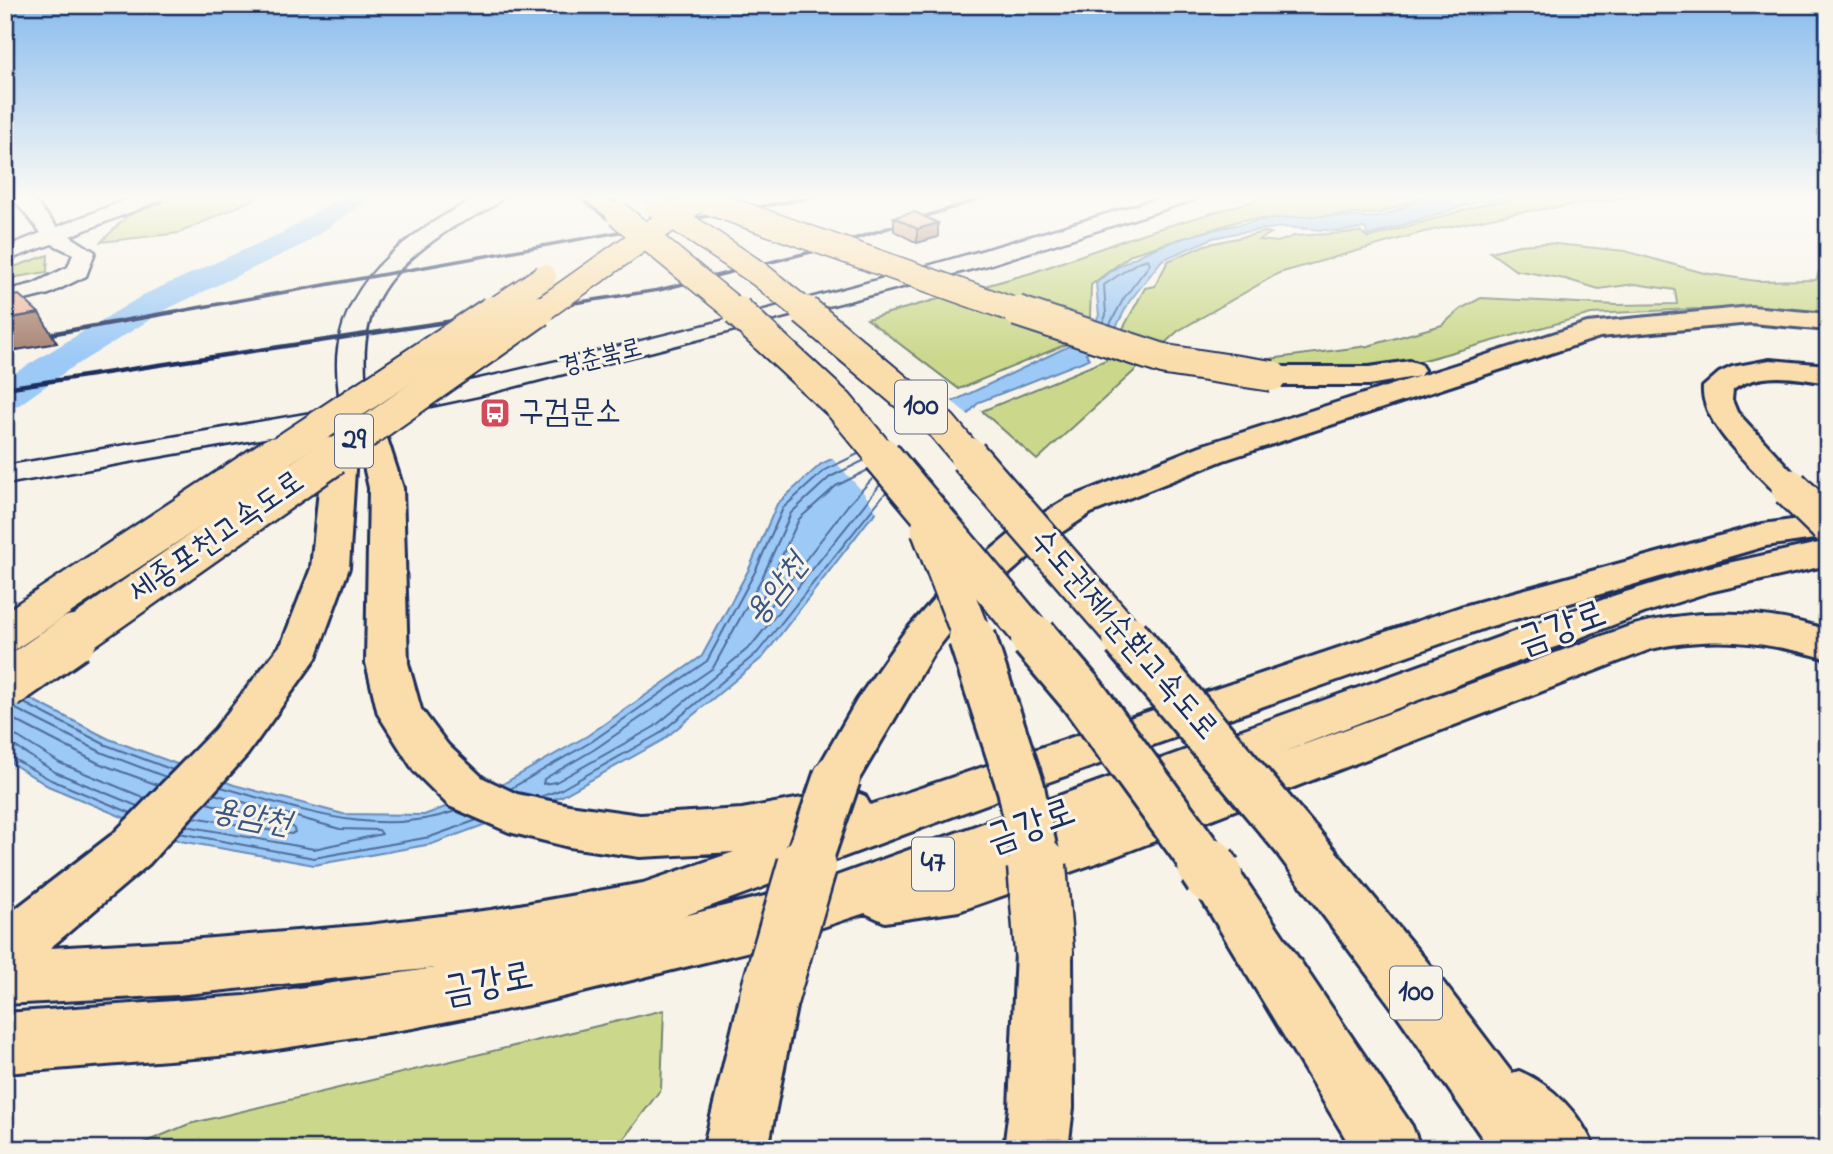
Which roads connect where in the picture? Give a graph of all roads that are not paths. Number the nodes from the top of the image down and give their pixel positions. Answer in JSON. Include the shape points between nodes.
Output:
{"nodes":[{"id":1,"x":80,"y":250,"type":"edge"},
{"id":2,"x":408,"y":250,"type":"edge"},
{"id":3,"x":578,"y":250,"type":"edge"},
{"id":4,"x":627,"y":250,"type":"edge"},
{"id":5,"x":663,"y":250,"type":"edge"},
{"id":6,"x":725,"y":250,"type":"edge"},
{"id":7,"x":847,"y":250,"type":"edge"},
{"id":8,"x":1013,"y":250,"type":"edge"},
{"id":9,"x":5,"y":298,"type":"edge"},
{"id":10,"x":1667,"y":321,"type":"junction"},
{"id":11,"x":1828,"y":322,"type":"edge"},
{"id":12,"x":1597,"y":329,"type":"junction"},
{"id":13,"x":1828,"y":331,"type":"edge"},
{"id":14,"x":1828,"y":374,"type":"edge"},
{"id":15,"x":355,"y":414,"type":"junction"},
{"id":16,"x":5,"y":475,"type":"edge"},
{"id":17,"x":919,"y":501,"type":"junction"},
{"id":18,"x":1828,"y":509,"type":"edge"},
{"id":19,"x":1828,"y":526,"type":"edge"},
{"id":20,"x":1828,"y":552,"type":"edge"},
{"id":21,"x":1474,"y":617,"type":"junction"},
{"id":22,"x":5,"y":634,"type":"edge"},
{"id":23,"x":1828,"y":645,"type":"edge"},
{"id":24,"x":5,"y":686,"type":"edge"},
{"id":25,"x":983,"y":785,"type":"junction"},
{"id":26,"x":817,"y":907,"type":"junction"},
{"id":27,"x":5,"y":951,"type":"edge"},
{"id":28,"x":5,"y":977,"type":"edge"},
{"id":29,"x":1413,"y":989,"type":"junction"},
{"id":30,"x":5,"y":1043,"type":"edge"},
{"id":31,"x":735,"y":1149,"type":"edge"},
{"id":32,"x":1036,"y":1149,"type":"edge"},
{"id":33,"x":1388,"y":1149,"type":"edge"},
{"id":34,"x":1529,"y":1149,"type":"edge"},
{"id":35,"x":1563,"y":1149,"type":"edge"}],
"edges":[{"from":1,"to":9,"type":"street","via":[[84,252],[78,271],[41,289]]},
{"from":2,"to":15,"type":"street","via":[[360,308],[350,351]]},
{"from":3,"to":22,"type":"highway","name":"세종포천고속도로","number":"29","bridge":true},
{"from":4,"to":24,"type":"highway","name":"세종포천고속도로","number":"29","bridge":true},
{"from":5,"to":17,"type":"highway","number":"100","bridge":true,"via":[[802,369]]},
{"from":6,"to":29,"type":"highway","name":"수도권제1순환고속도로","number":"100","bridge":true,"via":[[862,356],[942,426],[1297,841]]},
{"from":7,"to":12,"type":"highway","bridge":true,"via":[[1128,350],[1272,376],[1382,374]]},
{"from":8,"to":15,"type":"street","name":"경춘북로","via":[[820,303]]},
{"from":10,"to":11,"type":"highway","via":[[1751,315]]},
{"from":10,"to":12,"type":"highway"},
{"from":10,"to":13,"type":"highway","via":[[1753,322]]},
{"from":12,"to":31,"type":"highway","bridge":true,"via":[[1212,453],[1079,506],[1028,538],[953,602],[880,701],[837,777],[769,997]]},
{"from":14,"to":19,"type":"highway","bridge":true,"via":[[1768,370],[1726,379],[1718,387],[1717,400],[1723,415]]},
{"from":15,"to":16,"type":"street","name":"경춘북로"},
{"from":15,"to":25,"type":"highway","via":[[375,442],[386,488],[387,663],[400,714],[431,758],[466,792],[509,812],[640,836],[742,830]]},
{"from":15,"to":27,"type":"highway","via":[[338,470],[330,568],[302,648],[231,742],[131,849]]},
{"from":17,"to":32,"type":"highway","bridge":true,"via":[[986,670],[1017,766],[1040,886],[1044,951]]},
{"from":17,"to":33,"type":"highway","number":"100","bridge":true,"via":[[1083,696],[1213,875]]},
{"from":18,"to":21,"type":"highway","via":[[1657,543]]},
{"from":19,"to":21,"type":"highway","name":"금강로","number":"47","via":[[1763,535]]},
{"from":20,"to":26,"type":"highway","name":"금강로","number":"47","via":[[1701,581],[1630,604]]},
{"from":21,"to":25,"type":"highway","name":"금강로","number":"47"},
{"from":23,"to":26,"type":"highway","via":[[1766,629],[1682,626],[959,888]]},
{"from":25,"to":28,"type":"highway","name":"금강로","number":"47","via":[[643,907],[491,935],[368,951]]},
{"from":26,"to":30,"type":"highway","name":"금강로","number":"47","via":[[560,971],[413,1000],[244,1025]]},
{"from":29,"to":34,"type":"highway","name":"수도권제1순환고속도로","number":"100"},
{"from":29,"to":35,"type":"highway"}]}
